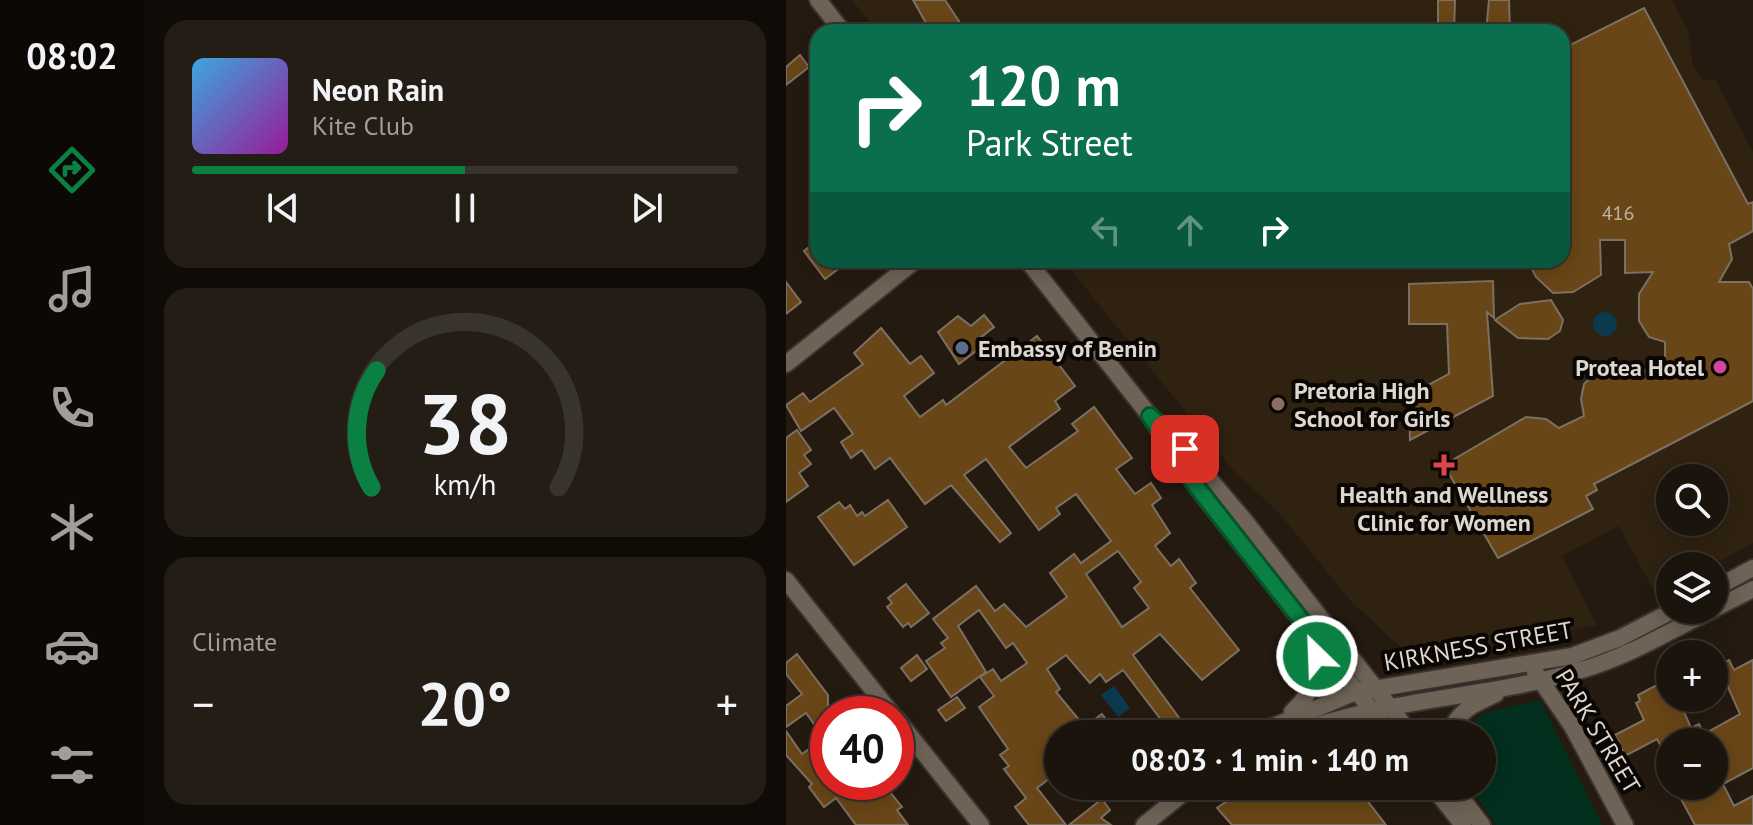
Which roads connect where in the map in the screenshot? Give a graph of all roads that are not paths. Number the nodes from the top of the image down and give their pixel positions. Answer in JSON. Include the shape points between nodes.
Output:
{"nodes":[{"id":1,"x":818,"y":0,"type":"edge"},
{"id":2,"x":826,"y":0,"type":"edge"},
{"id":3,"x":838,"y":24,"type":"edge"},
{"id":4,"x":840,"y":24,"type":"edge"},
{"id":5,"x":906,"y":268,"type":"edge"},
{"id":6,"x":1033,"y":268,"type":"edge"},
{"id":7,"x":786,"y":364,"type":"edge"},
{"id":8,"x":1150,"y":416,"type":"junction"},
{"id":9,"x":1753,"y":568,"type":"edge"},
{"id":10,"x":786,"y":580,"type":"edge"},
{"id":11,"x":1728,"y":581,"type":"edge"},
{"id":12,"x":1753,"y":589,"type":"edge"},
{"id":13,"x":1728,"y":602,"type":"edge"},
{"id":14,"x":1656,"y":619,"type":"edge"},
{"id":15,"x":1681,"y":624,"type":"edge"},
{"id":16,"x":1310,"y":631,"type":"junction"},
{"id":17,"x":1532,"y":660,"type":"junction"},
{"id":18,"x":1538,"y":680,"type":"junction"},
{"id":19,"x":1519,"y":683,"type":"junction"},
{"id":20,"x":1376,"y":688,"type":"junction"},
{"id":21,"x":1356,"y":692,"type":"junction"},
{"id":22,"x":878,"y":696,"type":"edge"},
{"id":23,"x":1388,"y":705,"type":"junction"},
{"id":24,"x":1369,"y":709,"type":"junction"},
{"id":25,"x":1292,"y":720,"type":"edge"},
{"id":26,"x":1301,"y":720,"type":"edge"},
{"id":27,"x":1317,"y":720,"type":"edge"},
{"id":28,"x":1378,"y":720,"type":"edge"},
{"id":29,"x":1400,"y":720,"type":"edge"},
{"id":30,"x":1457,"y":720,"type":"edge"},
{"id":31,"x":914,"y":741,"type":"edge"},
{"id":32,"x":1175,"y":800,"type":"edge"},
{"id":33,"x":1448,"y":800,"type":"edge"},
{"id":34,"x":1460,"y":800,"type":"edge"},
{"id":35,"x":1464,"y":800,"type":"edge"},
{"id":36,"x":1474,"y":823,"type":"edge"},
{"id":37,"x":981,"y":825,"type":"edge"},
{"id":38,"x":1144,"y":825,"type":"edge"},
{"id":39,"x":1625,"y":825,"type":"edge"}],
"edges":[{"from":1,"to":3,"type":"street"},
{"from":2,"to":4,"type":"street"},
{"from":5,"to":7,"type":"street"},
{"from":6,"to":8,"type":"street"},
{"from":8,"to":16,"type":"street","via":[[1193,482]]},
{"from":8,"to":20,"type":"street","via":[[1170,432],[1245,521]]},
{"from":9,"to":11,"type":"street"},
{"from":10,"to":22,"type":"street"},
{"from":12,"to":13,"type":"street","name":"KIRKNESS STREET"},
{"from":14,"to":17,"type":"street","name":"KIRKNESS STREET","via":[[1588,651]]},
{"from":15,"to":18,"type":"street","name":"KIRKNESS STREET","via":[[1591,667]]},
{"from":16,"to":21,"type":"street"},
{"from":16,"to":25,"type":"street","via":[[1317,656],[1314,681]]},
{"from":17,"to":18,"type":"street","name":"PARK STREET"},
{"from":17,"to":20,"type":"street","name":"KIRKNESS STREET"},
{"from":18,"to":19,"type":"street","name":"KIRKNESS STREET"},
{"from":18,"to":39,"type":"street","name":"PARK STREET","via":[[1572,726]]},
{"from":19,"to":23,"type":"street","name":"KIRKNESS STREET"},
{"from":19,"to":30,"type":"street","via":[[1472,705]]},
{"from":20,"to":21,"type":"street","name":"KIRKNESS STREET"},
{"from":20,"to":23,"type":"street"},
{"from":21,"to":24,"type":"street"},
{"from":21,"to":26,"type":"street","name":"KIRKNESS STREET"},
{"from":23,"to":24,"type":"street","name":"KIRKNESS STREET"},
{"from":23,"to":29,"type":"street"},
{"from":24,"to":27,"type":"street","name":"KIRKNESS STREET"},
{"from":24,"to":28,"type":"street"},
{"from":31,"to":37,"type":"street"},
{"from":32,"to":38,"type":"street"},
{"from":33,"to":36,"type":"street"},
{"from":34,"to":36,"type":"street"},
{"from":35,"to":36,"type":"street"}]}
